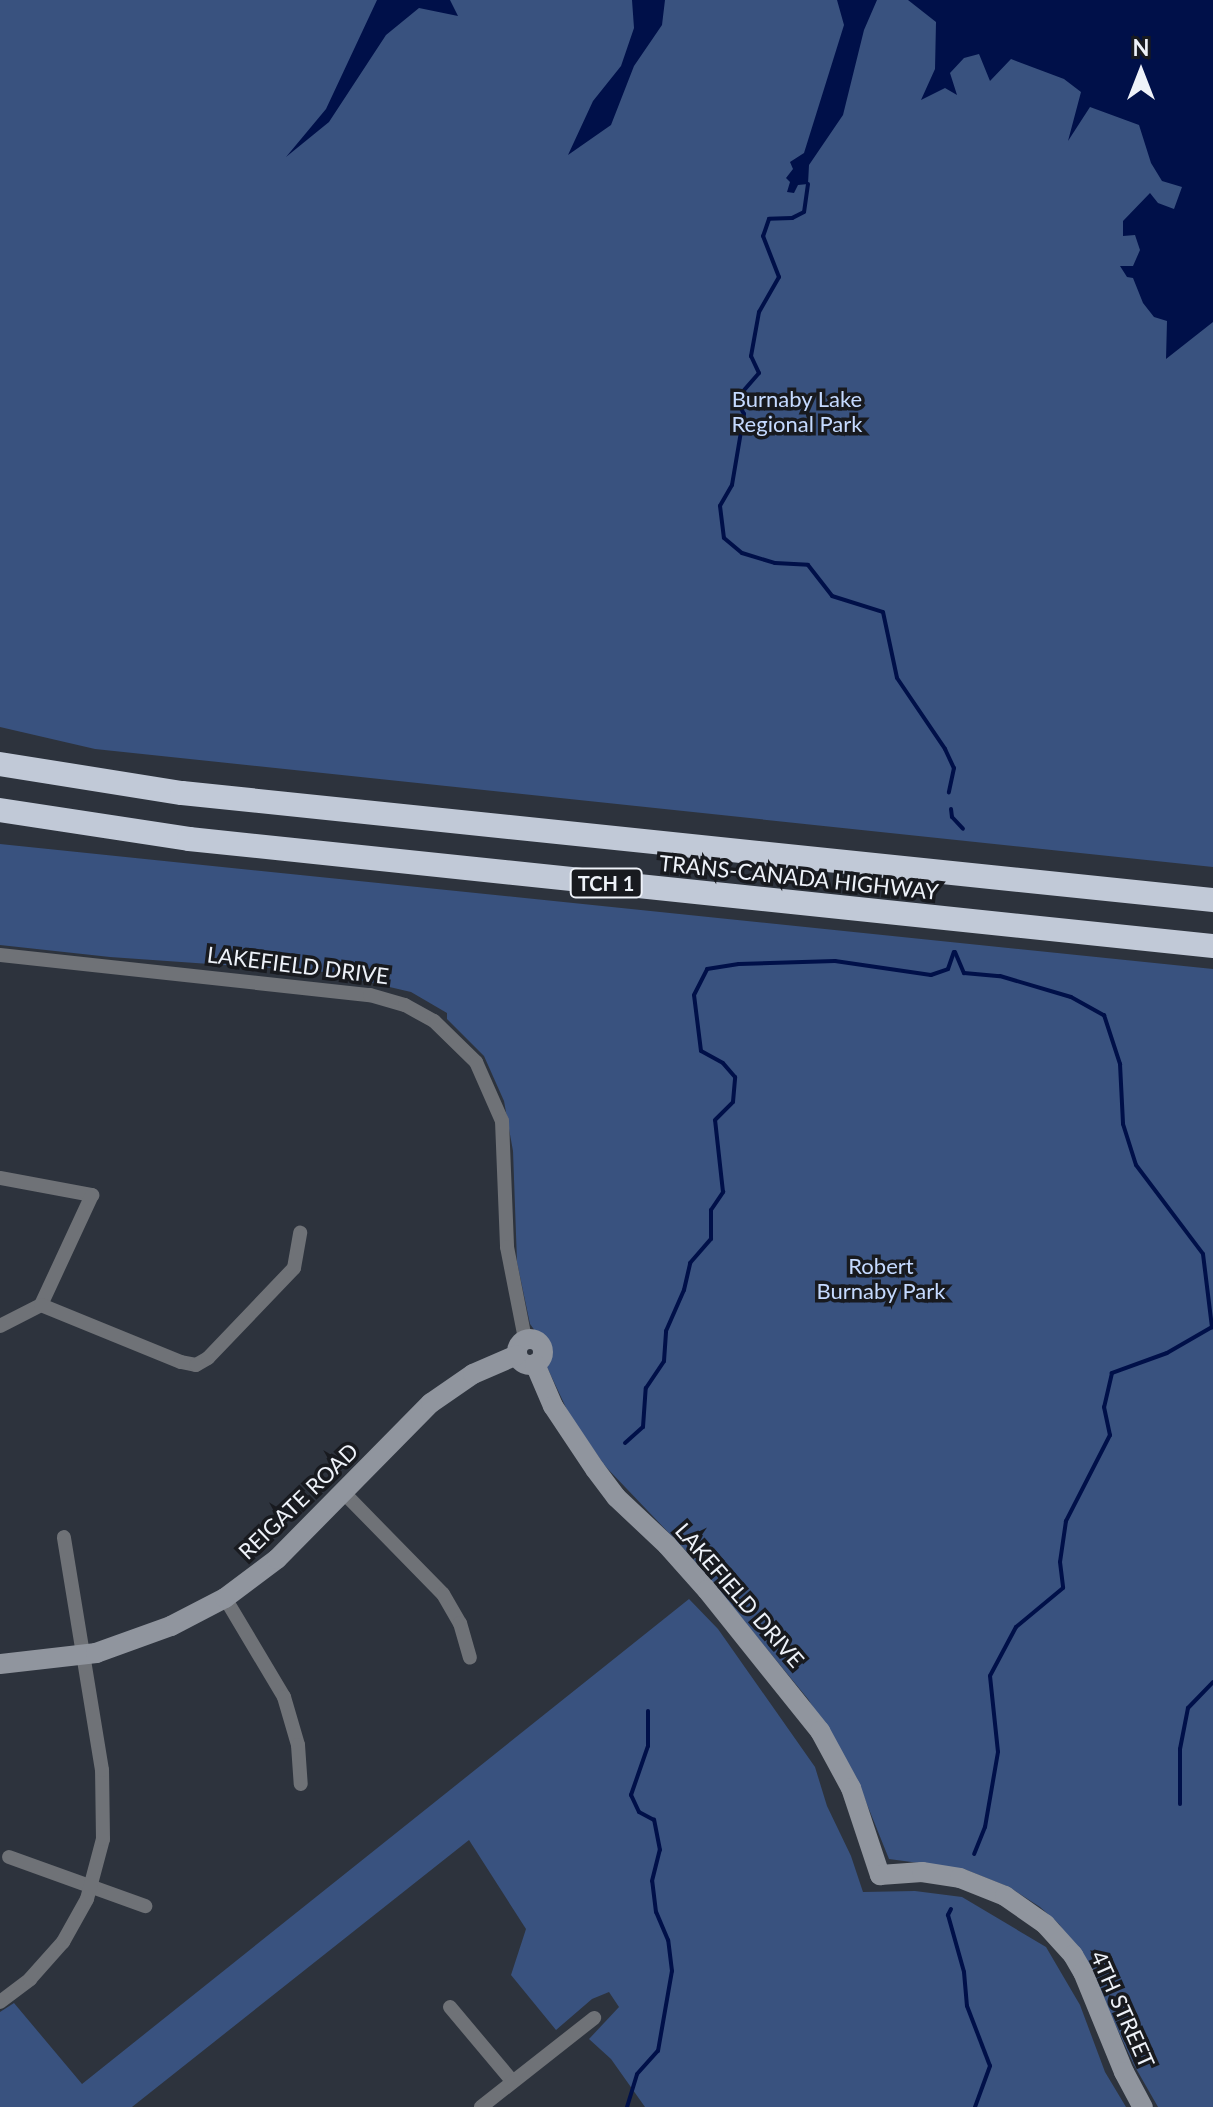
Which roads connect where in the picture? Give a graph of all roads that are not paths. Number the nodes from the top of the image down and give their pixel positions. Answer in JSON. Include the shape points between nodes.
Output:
{"nodes":[{"id":1,"x":0,"y":764,"type":"edge"},
{"id":2,"x":0,"y":810,"type":"edge"},
{"id":3,"x":1213,"y":900,"type":"edge"},
{"id":4,"x":1213,"y":946,"type":"edge"},
{"id":5,"x":0,"y":955,"type":"edge"},
{"id":6,"x":0,"y":1178,"type":"edge"},
{"id":7,"x":300,"y":1233,"type":"dead end"},
{"id":8,"x":41,"y":1305,"type":"junction"},
{"id":9,"x":0,"y":1326,"type":"edge"},
{"id":10,"x":526,"y":1353,"type":"junction"},
{"id":11,"x":344,"y":1493,"type":"junction"},
{"id":12,"x":64,"y":1537,"type":"dead end"},
{"id":13,"x":225,"y":1598,"type":"junction"},
{"id":14,"x":84,"y":1656,"type":"junction"},
{"id":15,"x":470,"y":1658,"type":"dead end"},
{"id":16,"x":0,"y":1664,"type":"edge"},
{"id":17,"x":301,"y":1784,"type":"dead end"},
{"id":18,"x":9,"y":1857,"type":"dead end"},
{"id":19,"x":880,"y":1875,"type":"joint"},
{"id":20,"x":92,"y":1886,"type":"junction"},
{"id":21,"x":145,"y":1906,"type":"dead end"},
{"id":22,"x":0,"y":2002,"type":"edge"},
{"id":23,"x":450,"y":2007,"type":"dead end"},
{"id":24,"x":594,"y":2018,"type":"dead end"},
{"id":25,"x":512,"y":2081,"type":"junction"},
{"id":26,"x":481,"y":2107,"type":"edge"},
{"id":27,"x":1143,"y":2107,"type":"edge"}],
"edges":[{"from":1,"to":3,"type":"highway","name":"TRANS-CANADA HIGHWAY","number":"TCH 1","via":[[198,795]]},
{"from":2,"to":4,"type":"highway","name":"TRANS-CANADA HIGHWAY","number":"TCH 1","via":[[204,841]]},
{"from":5,"to":10,"type":"street","name":"LAKEFIELD DRIVE","via":[[358,993],[405,1005],[434,1021],[476,1062],[502,1121],[507,1247]]},
{"from":6,"to":8,"type":"street","via":[[92,1195]]},
{"from":7,"to":8,"type":"street","via":[[294,1268],[196,1365]]},
{"from":8,"to":9,"type":"street"},
{"from":10,"to":11,"type":"street","name":"REIGATE ROAD","via":[[473,1374],[431,1403]]},
{"from":10,"to":19,"type":"street","name":"LAKEFIELD DRIVE","via":[[566,1428],[609,1488],[707,1590],[820,1731],[851,1788]]},
{"from":11,"to":13,"type":"street","name":"REIGATE ROAD","via":[[277,1559]]},
{"from":11,"to":15,"type":"street","via":[[443,1594],[460,1623]]},
{"from":12,"to":14,"type":"street"},
{"from":13,"to":14,"type":"street","name":"REIGATE ROAD","via":[[159,1631]]},
{"from":13,"to":17,"type":"street","via":[[284,1697],[298,1745]]},
{"from":14,"to":16,"type":"street","name":"REIGATE ROAD"},
{"from":14,"to":20,"type":"street","via":[[105,1806]]},
{"from":18,"to":20,"type":"street"},
{"from":19,"to":27,"type":"street","name":"4TH STREET","via":[[922,1872],[960,1878],[1005,1896],[1045,1924],[1083,1972]]},
{"from":20,"to":21,"type":"street"},
{"from":20,"to":22,"type":"street","via":[[63,1942],[30,1979]]},
{"from":23,"to":25,"type":"street"},
{"from":24,"to":25,"type":"street"},
{"from":25,"to":26,"type":"street"}]}
